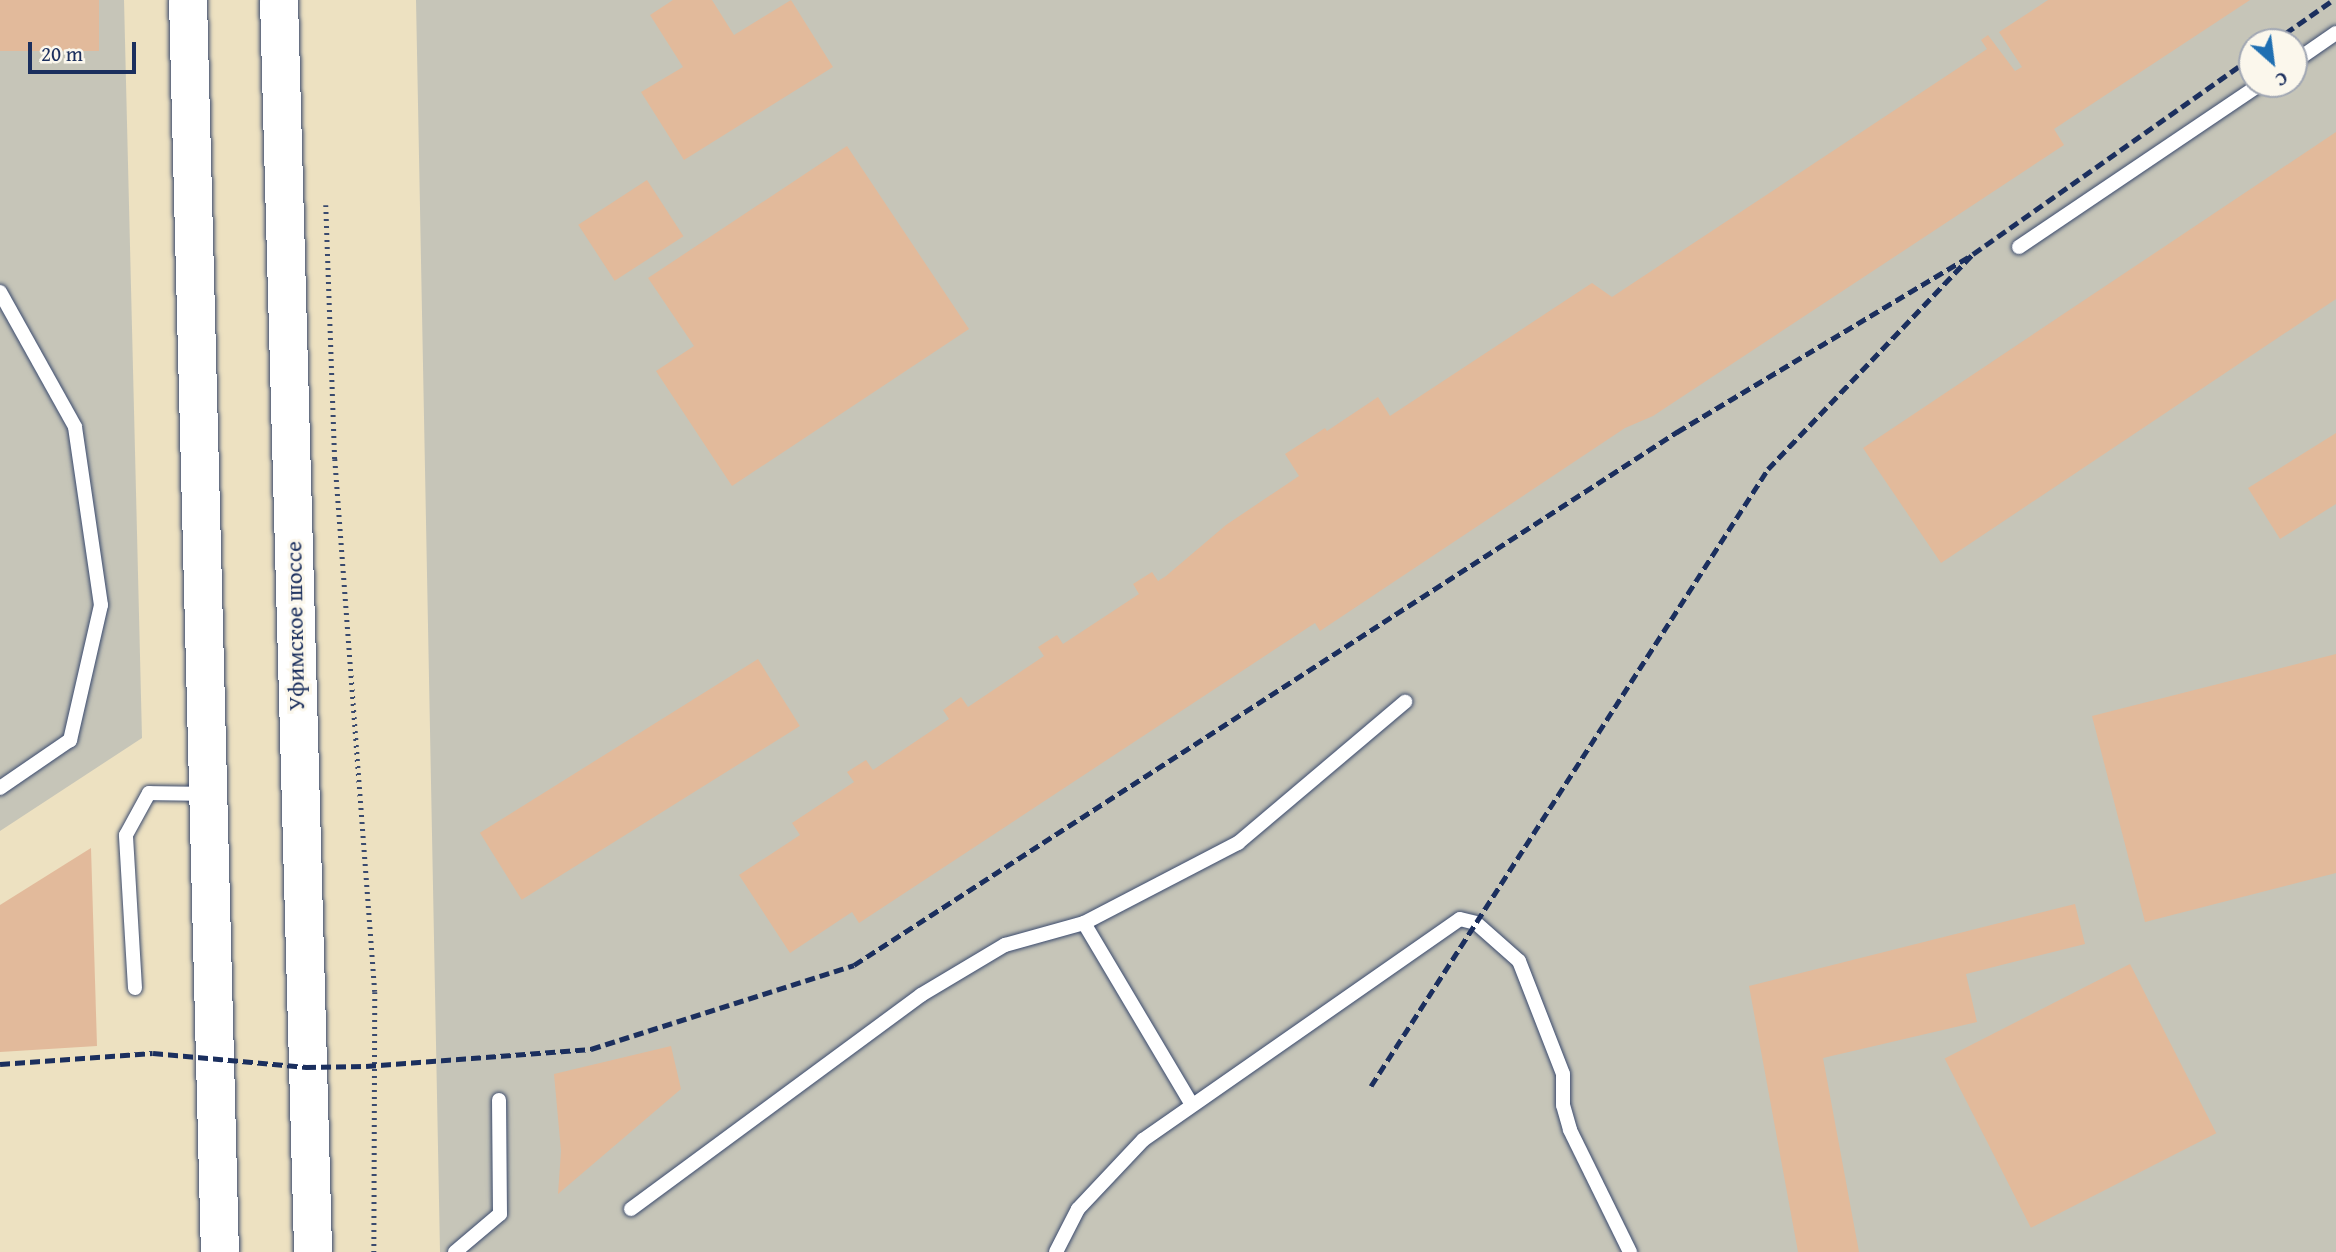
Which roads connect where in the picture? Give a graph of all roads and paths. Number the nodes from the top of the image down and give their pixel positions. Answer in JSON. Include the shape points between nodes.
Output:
{"nodes":[{"id":1,"x":188,"y":0,"type":"edge"},
{"id":2,"x":279,"y":0,"type":"edge"},
{"id":3,"x":2336,"y":33,"type":"edge"},
{"id":4,"x":2308,"y":52,"type":"edge"},
{"id":5,"x":2240,"y":98,"type":"edge"},
{"id":6,"x":325,"y":195,"type":"dead end"},
{"id":7,"x":2019,"y":247,"type":"dead end"},
{"id":8,"x":0,"y":292,"type":"edge"},
{"id":9,"x":1405,"y":702,"type":"dead end"},
{"id":10,"x":0,"y":788,"type":"edge"},
{"id":11,"x":206,"y":794,"type":"junction"},
{"id":12,"x":1084,"y":923,"type":"junction"},
{"id":13,"x":135,"y":988,"type":"dead end"},
{"id":14,"x":499,"y":1100,"type":"dead end"},
{"id":15,"x":1191,"y":1103,"type":"junction"},
{"id":16,"x":631,"y":1209,"type":"dead end"},
{"id":17,"x":220,"y":1252,"type":"edge"},
{"id":18,"x":313,"y":1252,"type":"edge"},
{"id":19,"x":374,"y":1252,"type":"edge"},
{"id":20,"x":455,"y":1252,"type":"edge"},
{"id":21,"x":1056,"y":1252,"type":"edge"},
{"id":22,"x":1630,"y":1252,"type":"edge"}],
"edges":[{"from":1,"to":11,"type":"main road"},
{"from":2,"to":18,"type":"main road","name":"Уфимское шоссе"},
{"from":3,"to":4,"type":"lane"},
{"from":5,"to":7,"type":"lane"},
{"from":6,"to":19,"type":"path","via":[[335,459],[375,992]]},
{"from":8,"to":10,"type":"lane","via":[[75,427],[101,605],[70,740]]},
{"from":9,"to":12,"type":"lane","via":[[1238,843]]},
{"from":11,"to":13,"type":"lane","via":[[149,793],[126,835]]},
{"from":11,"to":17,"type":"main road"},
{"from":12,"to":15,"type":"lane"},
{"from":12,"to":16,"type":"lane","via":[[1005,945],[921,995]]},
{"from":14,"to":20,"type":"lane","via":[[500,1214]]},
{"from":15,"to":21,"type":"lane","via":[[1143,1140],[1078,1209]]},
{"from":15,"to":22,"type":"lane","via":[[1460,919],[1476,923],[1519,961],[1563,1074],[1563,1105],[1570,1130]]}]}
